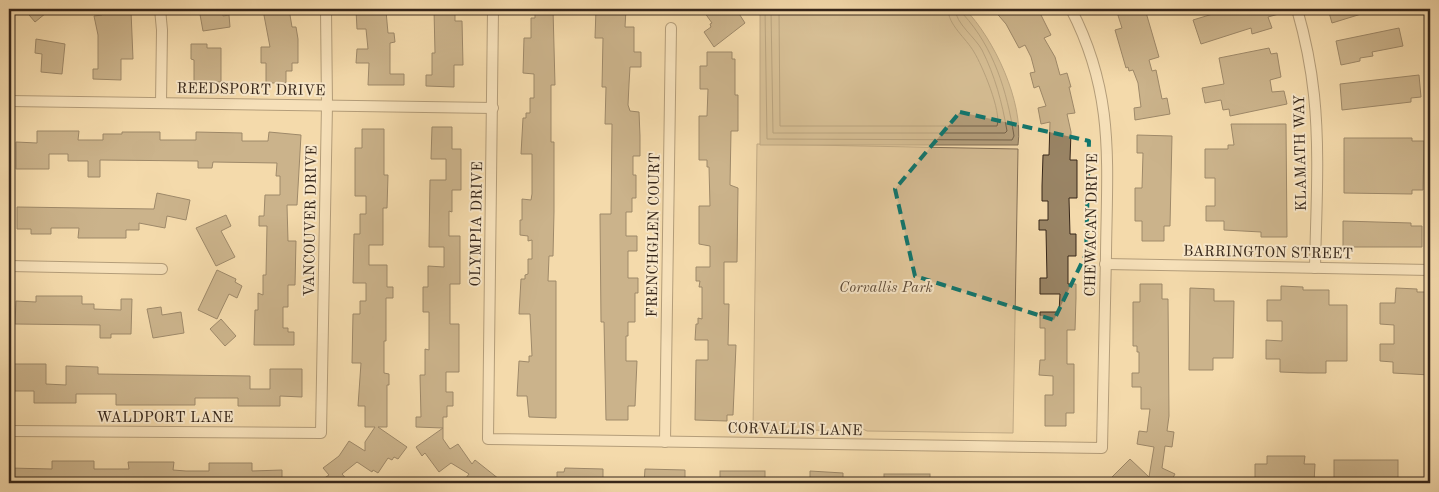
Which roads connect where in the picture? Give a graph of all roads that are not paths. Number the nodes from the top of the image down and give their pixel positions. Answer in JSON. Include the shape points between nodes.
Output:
{"nodes":[{"id":1,"x":160,"y":9,"type":"edge"},
{"id":2,"x":326,"y":9,"type":"edge"},
{"id":3,"x":493,"y":9,"type":"edge"},
{"id":4,"x":1071,"y":9,"type":"edge"},
{"id":5,"x":1297,"y":9,"type":"edge"},
{"id":6,"x":671,"y":28,"type":"dead end"},
{"id":7,"x":9,"y":101,"type":"edge"},
{"id":8,"x":161,"y":103,"type":"junction"},
{"id":9,"x":327,"y":105,"type":"junction"},
{"id":10,"x":493,"y":108,"type":"junction"},
{"id":11,"x":1106,"y":264,"type":"junction"},
{"id":12,"x":9,"y":266,"type":"edge"},
{"id":13,"x":1315,"y":268,"type":"junction"},
{"id":14,"x":162,"y":269,"type":"dead end"},
{"id":15,"x":1430,"y":270,"type":"edge"},
{"id":16,"x":9,"y":431,"type":"edge"},
{"id":17,"x":321,"y":433,"type":"joint"},
{"id":18,"x":488,"y":439,"type":"joint"},
{"id":19,"x":664,"y":442,"type":"junction"},
{"id":20,"x":1102,"y":448,"type":"joint"}],
"edges":[{"from":1,"to":8,"type":"street"},
{"from":2,"to":9,"type":"street","name":"VANCOUVER DRIVE"},
{"from":3,"to":10,"type":"street","name":"OLYMPIA DRIVE"},
{"from":4,"to":11,"type":"street","name":"CHEWACAN DRIVE","via":[[1092,56],[1104,110],[1107,140]]},
{"from":5,"to":13,"type":"street","name":"KLAMATH WAY","via":[[1308,52],[1317,138]]},
{"from":6,"to":19,"type":"street","name":"FRENCHGLEN COURT"},
{"from":7,"to":8,"type":"street","name":"REEDSPORT DRIVE"},
{"from":8,"to":9,"type":"street","name":"REEDSPORT DRIVE"},
{"from":9,"to":10,"type":"street","name":"REEDSPORT DRIVE"},
{"from":9,"to":17,"type":"street","name":"VANCOUVER DRIVE"},
{"from":10,"to":18,"type":"street","name":"OLYMPIA DRIVE"},
{"from":11,"to":13,"type":"street","name":"BARRINGTON STREET"},
{"from":11,"to":20,"type":"street","name":"CHEWACAN DRIVE"},
{"from":12,"to":14,"type":"street"},
{"from":13,"to":15,"type":"street","name":"BARRINGTON STREET"},
{"from":16,"to":17,"type":"street","name":"WALDPORT LANE"},
{"from":18,"to":19,"type":"street","name":"CORVALLIS LANE"},
{"from":19,"to":20,"type":"street","name":"CORVALLIS LANE"}]}
